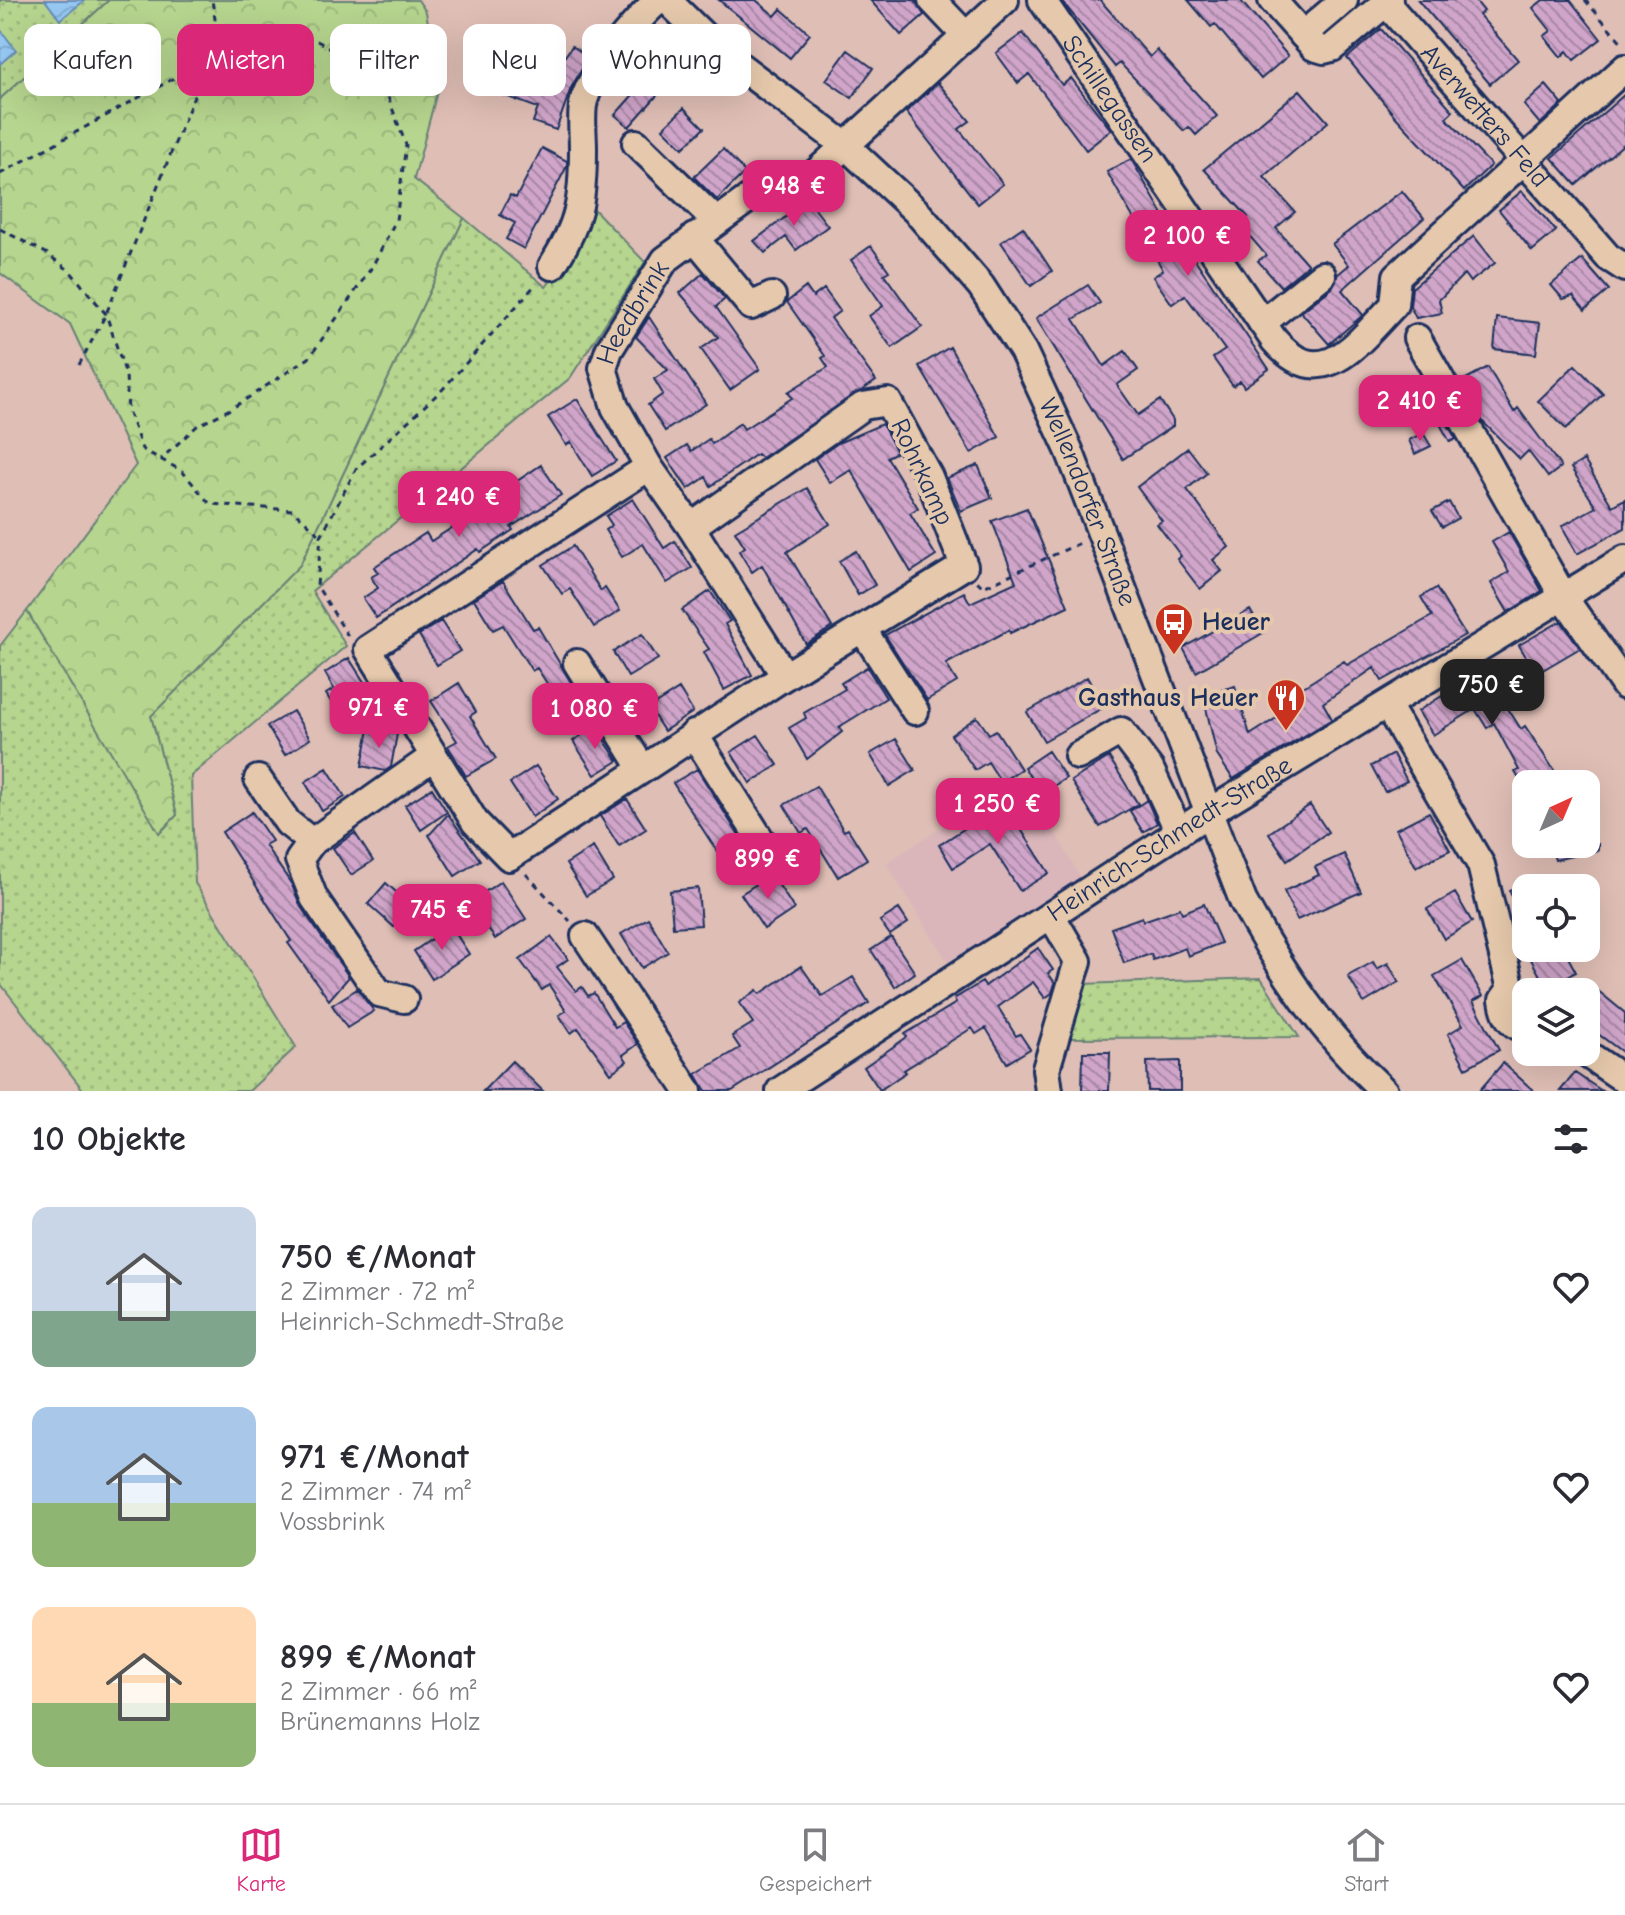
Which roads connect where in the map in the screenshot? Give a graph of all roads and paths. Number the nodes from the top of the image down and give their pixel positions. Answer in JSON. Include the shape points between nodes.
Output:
{"nodes":[{"id":1,"x":212,"y":0,"type":"edge"},
{"id":2,"x":658,"y":0,"type":"edge"},
{"id":3,"x":667,"y":0,"type":"edge"},
{"id":4,"x":932,"y":0,"type":"edge"},
{"id":5,"x":1005,"y":0,"type":"edge"},
{"id":6,"x":1042,"y":0,"type":"edge"},
{"id":7,"x":1272,"y":0,"type":"edge"},
{"id":8,"x":1344,"y":0,"type":"edge"},
{"id":9,"x":1585,"y":0,"type":"edge"},
{"id":10,"x":1387,"y":1,"type":"edge"},
{"id":11,"x":214,"y":24,"type":"edge"},
{"id":12,"x":1303,"y":35,"type":"junction"},
{"id":13,"x":966,"y":36,"type":"junction"},
{"id":14,"x":314,"y":42,"type":"edge"},
{"id":15,"x":1625,"y":46,"type":"edge"},
{"id":16,"x":1625,"y":68,"type":"edge"},
{"id":17,"x":177,"y":77,"type":"edge"},
{"id":18,"x":194,"y":96,"type":"edge"},
{"id":19,"x":636,"y":143,"type":"dead end"},
{"id":20,"x":846,"y":146,"type":"junction"},
{"id":21,"x":1522,"y":161,"type":"junction"},
{"id":22,"x":0,"y":174,"type":"edge"},
{"id":23,"x":0,"y":229,"type":"edge"},
{"id":24,"x":705,"y":229,"type":"junction"},
{"id":25,"x":552,"y":266,"type":"joint"},
{"id":26,"x":1625,"y":268,"type":"edge"},
{"id":27,"x":1322,"y":275,"type":"dead end"},
{"id":28,"x":772,"y":296,"type":"dead end"},
{"id":29,"x":106,"y":314,"type":"junction"},
{"id":30,"x":1262,"y":323,"type":"junction"},
{"id":31,"x":1417,"y":338,"type":"dead end"},
{"id":32,"x":79,"y":365,"type":"dead end"},
{"id":33,"x":161,"y":459,"type":"junction"},
{"id":34,"x":649,"y":467,"type":"junction"},
{"id":35,"x":691,"y":527,"type":"junction"},
{"id":36,"x":1100,"y":534,"type":"junction"},
{"id":37,"x":321,"y":536,"type":"junction"},
{"id":38,"x":1625,"y":559,"type":"edge"},
{"id":39,"x":964,"y":566,"type":"junction"},
{"id":40,"x":1563,"y":596,"type":"junction"},
{"id":41,"x":863,"y":630,"type":"junction"},
{"id":42,"x":368,"y":649,"type":"junction"},
{"id":43,"x":577,"y":663,"type":"dead end"},
{"id":44,"x":785,"y":676,"type":"junction"},
{"id":45,"x":1625,"y":686,"type":"edge"},
{"id":46,"x":1387,"y":705,"type":"junction"},
{"id":47,"x":915,"y":711,"type":"dead end"},
{"id":48,"x":694,"y":734,"type":"junction"},
{"id":49,"x":1078,"y":756,"type":"dead end"},
{"id":50,"x":433,"y":757,"type":"junction"},
{"id":51,"x":642,"y":768,"type":"junction"},
{"id":52,"x":258,"y":779,"type":"dead end"},
{"id":53,"x":1208,"y":813,"type":"junction"},
{"id":54,"x":1179,"y":832,"type":"junction"},
{"id":55,"x":312,"y":842,"type":"junction"},
{"id":56,"x":769,"y":853,"type":"dead end"},
{"id":57,"x":509,"y":857,"type":"junction"},
{"id":58,"x":1051,"y":915,"type":"junction"},
{"id":59,"x":585,"y":936,"type":"joint"},
{"id":60,"x":1514,"y":978,"type":"edge"},
{"id":61,"x":1512,"y":996,"type":"edge"},
{"id":62,"x":404,"y":999,"type":"dead end"},
{"id":63,"x":1512,"y":1022,"type":"edge"},
{"id":64,"x":1600,"y":1063,"type":"edge"},
{"id":65,"x":1625,"y":1080,"type":"edge"},
{"id":66,"x":688,"y":1091,"type":"edge"},
{"id":67,"x":780,"y":1091,"type":"edge"},
{"id":68,"x":1049,"y":1091,"type":"edge"},
{"id":69,"x":1384,"y":1091,"type":"edge"}],
"edges":[{"from":1,"to":11,"type":"path"},
{"from":2,"to":25,"type":"street","via":[[593,81],[583,104],[583,187],[574,232]]},
{"from":3,"to":20,"type":"street","name":"Wellendorfer Straße","via":[[717,49]]},
{"from":4,"to":13,"type":"street"},
{"from":5,"to":13,"type":"street"},
{"from":6,"to":30,"type":"street","name":"Schillegassen"},
{"from":7,"to":12,"type":"street"},
{"from":8,"to":12,"type":"street"},
{"from":9,"to":15,"type":"path"},
{"from":10,"to":12,"type":"street","name":"Averwetters Feld","via":[[1332,48],[1314,47]]},
{"from":10,"to":21,"type":"street","name":"Averwetters Feld"},
{"from":13,"to":20,"type":"street"},
{"from":14,"to":33,"type":"path","via":[[379,73],[406,145],[396,220],[372,267],[309,358],[197,426]]},
{"from":16,"to":21,"type":"street"},
{"from":17,"to":22,"type":"path"},
{"from":18,"to":29,"type":"path"},
{"from":19,"to":24,"type":"street"},
{"from":20,"to":24,"type":"street","name":"Heedbrink","via":[[810,178],[752,196]]},
{"from":20,"to":36,"type":"street","name":"Wellendorfer Straße","via":[[916,211],[981,286],[1030,365]]},
{"from":21,"to":26,"type":"street","name":"Averwetters Feld","via":[[1608,257]]},
{"from":21,"to":30,"type":"street","name":"Schillegassen","via":[[1397,276],[1394,305],[1334,361],[1305,366],[1288,356]]},
{"from":23,"to":29,"type":"path","via":[[70,271]]},
{"from":24,"to":28,"type":"street","via":[[751,306]]},
{"from":24,"to":34,"type":"street","name":"Heedbrink","via":[[665,260],[603,368],[615,407]]},
{"from":25,"to":37,"type":"path","via":[[443,389],[356,469]]},
{"from":27,"to":30,"type":"street"},
{"from":29,"to":32,"type":"path"},
{"from":29,"to":33,"type":"path","via":[[142,449]]},
{"from":31,"to":40,"type":"street"},
{"from":33,"to":37,"type":"path","via":[[182,471],[210,504],[293,510]]},
{"from":34,"to":35,"type":"street","name":"Heedbrink"},
{"from":34,"to":42,"type":"street"},
{"from":35,"to":39,"type":"street","name":"Rohrkamp","via":[[863,406],[888,402],[929,477]]},
{"from":35,"to":44,"type":"street","name":"Heedbrink"},
{"from":36,"to":39,"type":"path","via":[[983,587]]},
{"from":36,"to":53,"type":"street","name":"Wellendorfer Straße"},
{"from":37,"to":42,"type":"path","via":[[317,586],[346,634]]},
{"from":38,"to":40,"type":"street","name":"Heinrich-Schmedt-Straße"},
{"from":39,"to":41,"type":"street"},
{"from":40,"to":45,"type":"street"},
{"from":40,"to":46,"type":"street","name":"Heinrich-Schmedt-Straße"},
{"from":41,"to":44,"type":"street"},
{"from":41,"to":47,"type":"street"},
{"from":42,"to":50,"type":"street"},
{"from":43,"to":51,"type":"street"},
{"from":44,"to":48,"type":"street"},
{"from":46,"to":53,"type":"street","name":"Heinrich-Schmedt-Straße"},
{"from":46,"to":60,"type":"street","via":[[1481,865]]},
{"from":48,"to":51,"type":"street"},
{"from":48,"to":56,"type":"street"},
{"from":49,"to":54,"type":"street","via":[[1121,731],[1150,769]]},
{"from":50,"to":55,"type":"street"},
{"from":50,"to":57,"type":"street","via":[[475,822]]},
{"from":51,"to":57,"type":"street"},
{"from":52,"to":55,"type":"street","via":[[288,823]]},
{"from":53,"to":54,"type":"street","name":"Heinrich-Schmedt-Straße"},
{"from":53,"to":69,"type":"street","name":"Wellendorfer Straße","via":[[1243,901],[1277,965],[1315,1019]]},
{"from":54,"to":58,"type":"street","name":"Heinrich-Schmedt-Straße"},
{"from":55,"to":62,"type":"street","via":[[299,860],[314,898],[379,993]]},
{"from":57,"to":59,"type":"path"},
{"from":58,"to":67,"type":"street","name":"Heinrich-Schmedt-Straße"},
{"from":58,"to":68,"type":"street","via":[[1078,961],[1046,1069]]},
{"from":59,"to":66,"type":"street"},
{"from":61,"to":63,"type":"street","via":[[1503,1000]]},
{"from":64,"to":65,"type":"street"}]}
